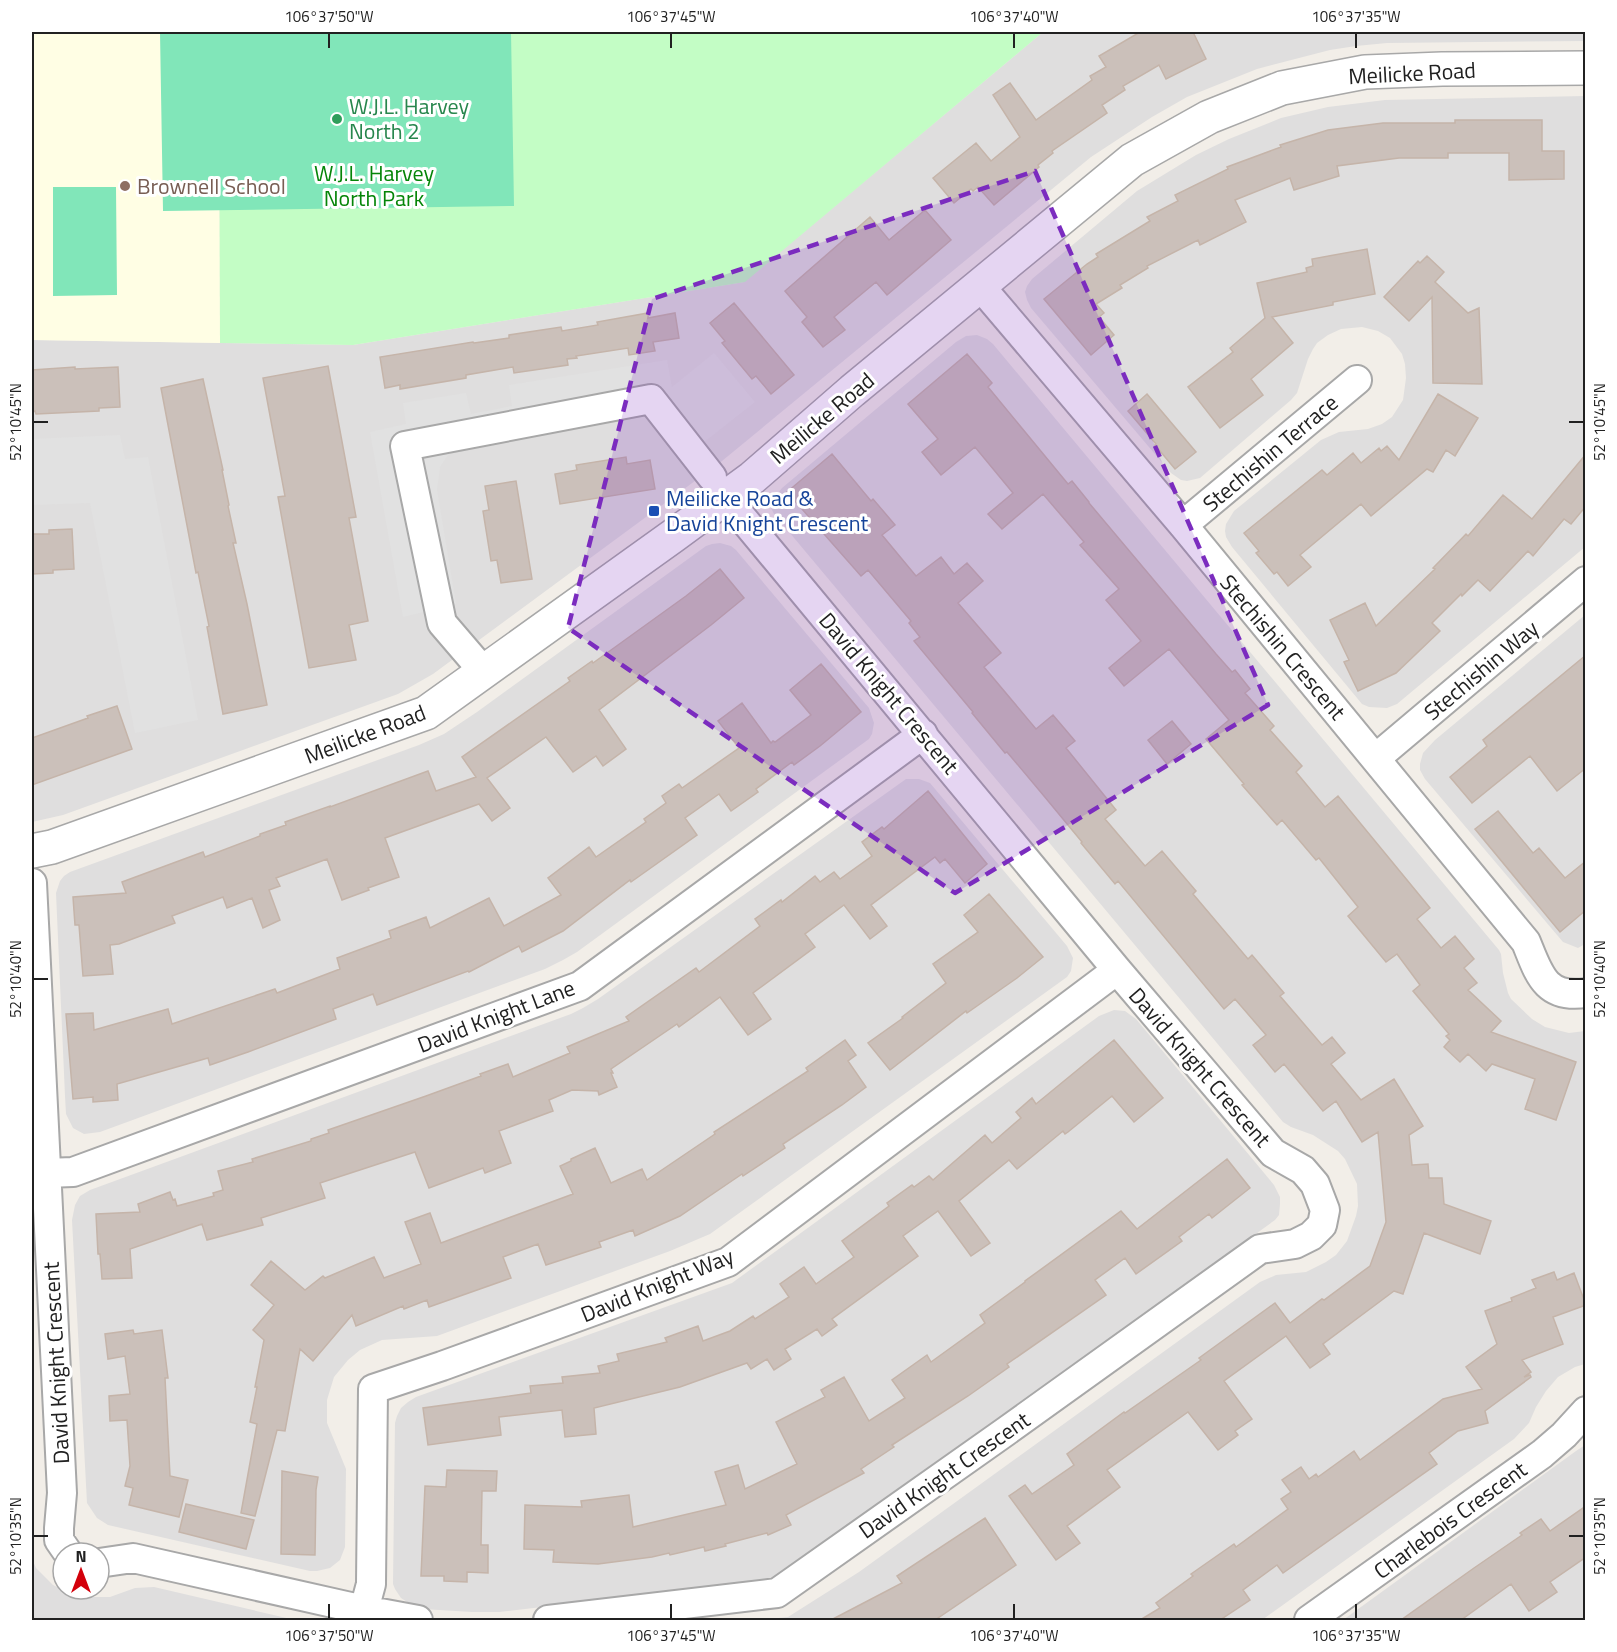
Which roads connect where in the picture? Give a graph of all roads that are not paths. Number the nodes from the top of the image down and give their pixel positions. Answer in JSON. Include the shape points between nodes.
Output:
{"nodes":[{"id":1,"x":1586,"y":68,"type":"edge"},
{"id":2,"x":980,"y":286,"type":"junction"},
{"id":3,"x":1357,"y":380,"type":"dead end"},
{"id":4,"x":718,"y":487,"type":"junction"},
{"id":5,"x":1183,"y":525,"type":"junction"},
{"id":6,"x":1586,"y":582,"type":"edge"},
{"id":7,"x":484,"y":672,"type":"junction"},
{"id":8,"x":923,"y":734,"type":"junction"},
{"id":9,"x":1376,"y":759,"type":"junction"},
{"id":10,"x":32,"y":851,"type":"edge"},
{"id":11,"x":32,"y":883,"type":"edge"},
{"id":12,"x":1117,"y":970,"type":"junction"},
{"id":13,"x":1586,"y":993,"type":"edge"},
{"id":14,"x":46,"y":1173,"type":"junction"},
{"id":15,"x":1586,"y":1411,"type":"edge"},
{"id":16,"x":60,"y":1541,"type":"edge"},
{"id":17,"x":111,"y":1561,"type":"edge"},
{"id":18,"x":364,"y":1610,"type":"junction"},
{"id":19,"x":418,"y":1620,"type":"edge"},
{"id":20,"x":548,"y":1620,"type":"edge"},
{"id":21,"x":1309,"y":1620,"type":"edge"}],
"edges":[{"from":1,"to":2,"type":"street","name":"Meilicke Road","via":[[1365,72],[1282,88],[1209,117],[1132,160]]},
{"from":2,"to":4,"type":"street","name":"Meilicke Road","via":[[752,478]]},
{"from":2,"to":5,"type":"street","name":"Stechishin Crescent"},
{"from":3,"to":5,"type":"street","name":"Stechishin Terrace"},
{"from":4,"to":7,"type":"street","name":"Meilicke Road","via":[[673,537]]},
{"from":4,"to":7,"type":"street","name":"David Knight Crescent","via":[[651,399],[405,446],[442,623]]},
{"from":4,"to":8,"type":"street","name":"David Knight Crescent"},
{"from":5,"to":9,"type":"street","name":"Stechishin Crescent"},
{"from":6,"to":9,"type":"street","name":"Stechishin Way"},
{"from":7,"to":10,"type":"street","name":"Meilicke Road","via":[[426,713],[52,848]]},
{"from":8,"to":12,"type":"street","name":"David Knight Crescent"},
{"from":8,"to":14,"type":"street","name":"David Knight Lane","via":[[580,987],[72,1172]]},
{"from":9,"to":13,"type":"street","name":"Stechishin Crescent","via":[[1526,942],[1550,988],[1572,995]]},
{"from":11,"to":14,"type":"street","name":"David Knight Crescent"},
{"from":12,"to":18,"type":"street","name":"David Knight Way","via":[[728,1262],[373,1389],[371,1584]]},
{"from":12,"to":20,"type":"street","name":"David Knight Crescent","via":[[1274,1153],[1303,1170],[1315,1184],[1325,1210],[1322,1225],[1295,1244],[1260,1249],[777,1593]]},
{"from":14,"to":16,"type":"street","name":"David Knight Crescent","via":[[62,1493]]},
{"from":15,"to":21,"type":"street","name":"Charlebois Crescent","via":[[1542,1454]]},
{"from":17,"to":18,"type":"street","via":[[133,1558]]},
{"from":18,"to":19,"type":"street"}]}
